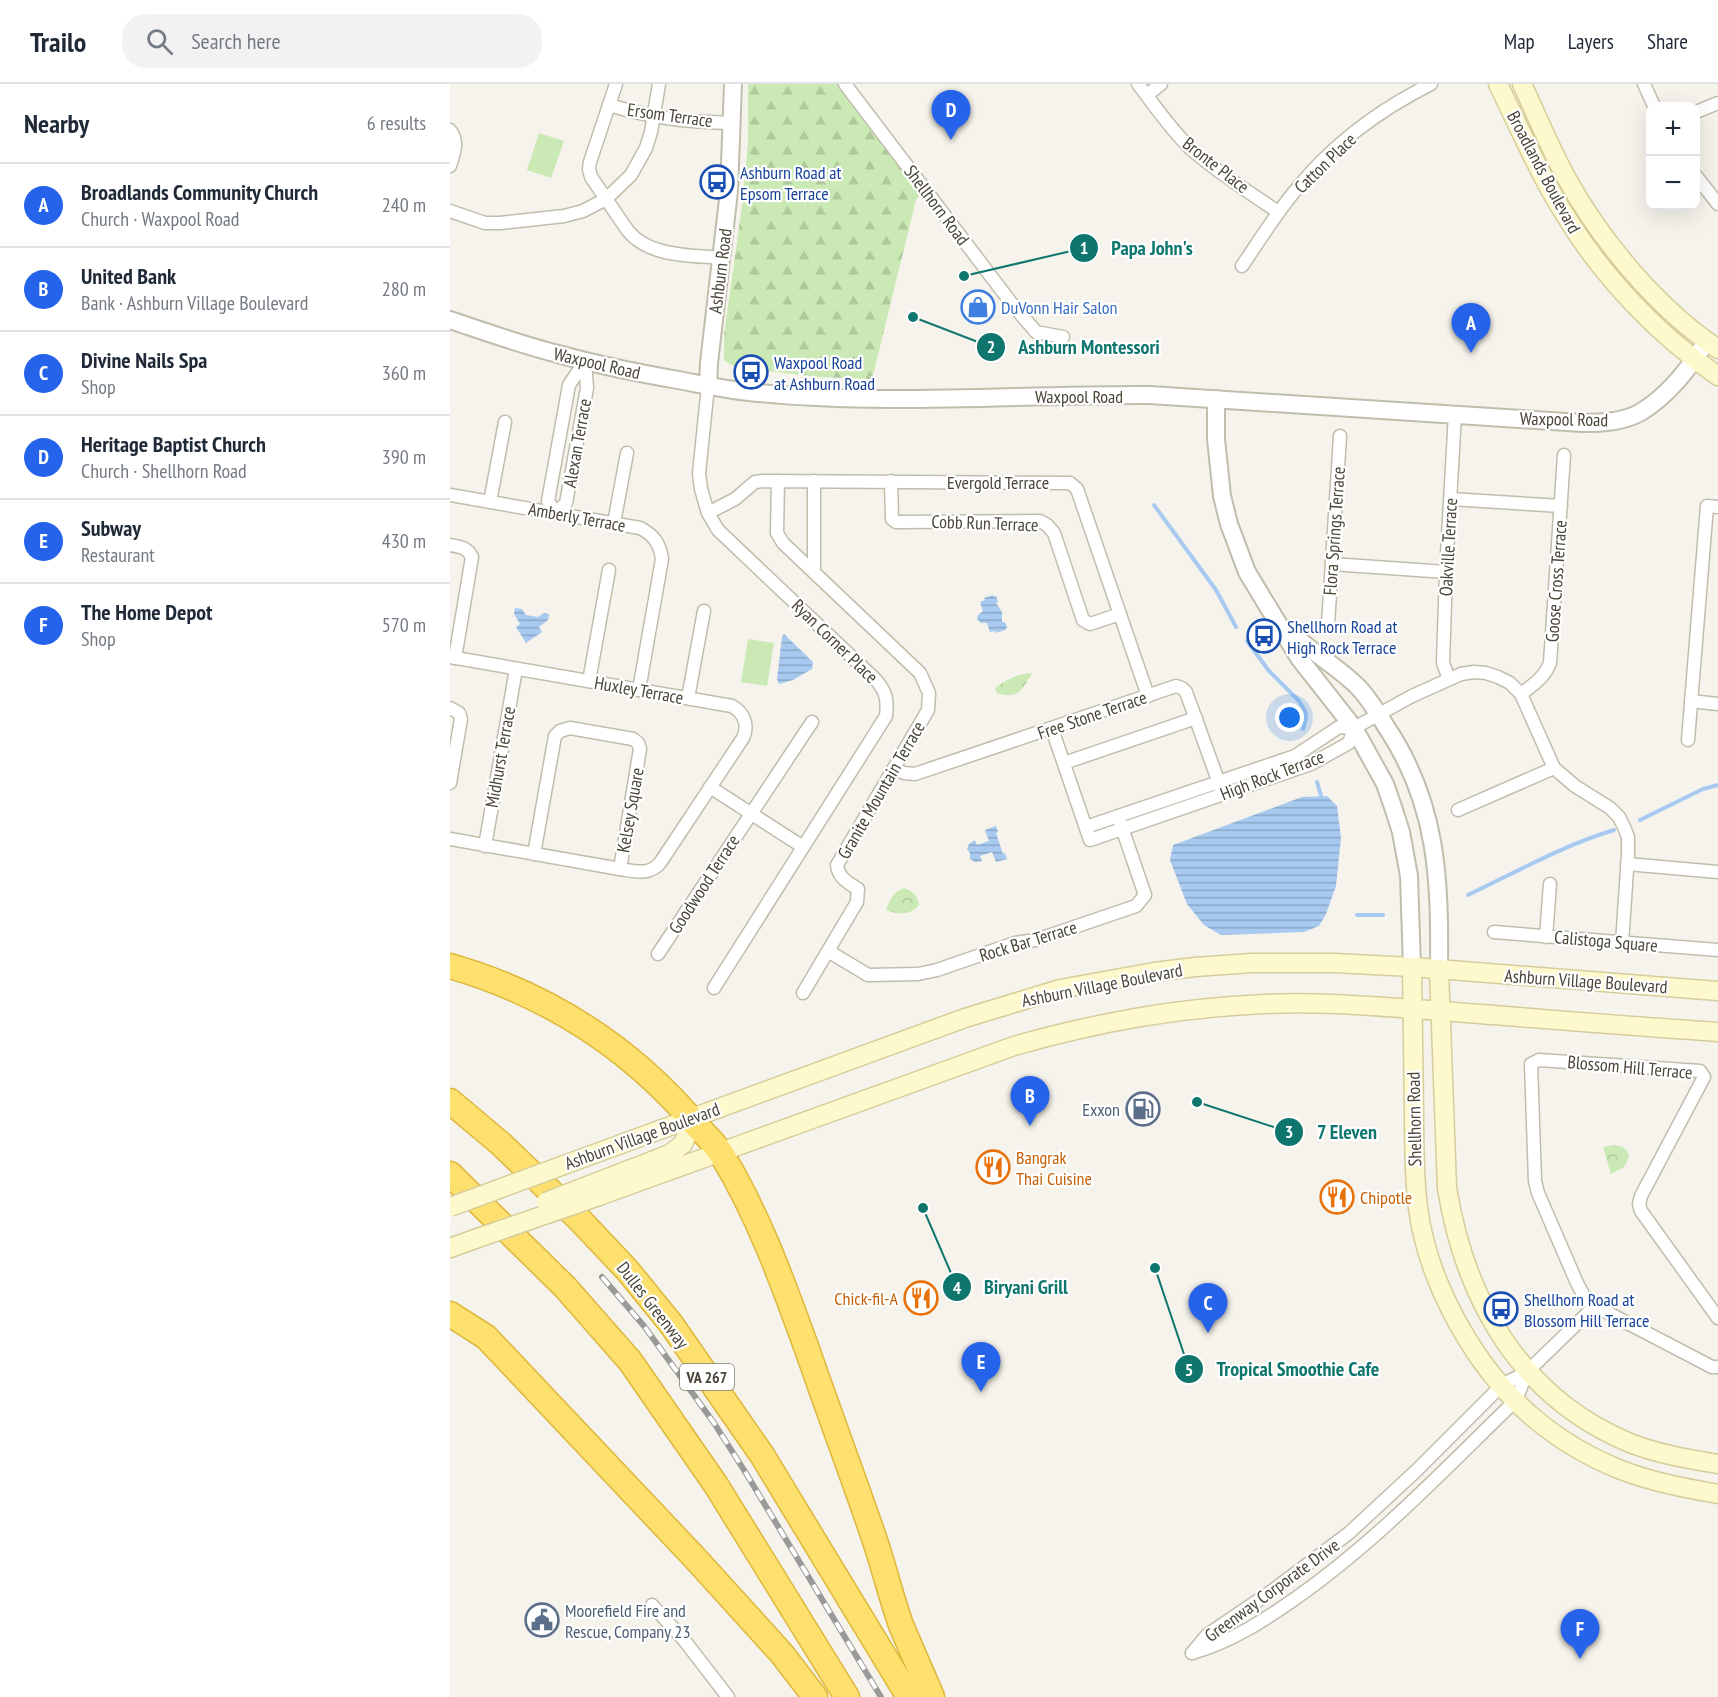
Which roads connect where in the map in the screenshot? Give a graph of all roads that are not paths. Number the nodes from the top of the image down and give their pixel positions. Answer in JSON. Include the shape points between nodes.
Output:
{"nodes":[{"id":1,"x":616,"y":84,"type":"edge"},
{"id":2,"x":659,"y":84,"type":"edge"},
{"id":3,"x":733,"y":84,"type":"edge"},
{"id":4,"x":845,"y":84,"type":"edge"},
{"id":5,"x":1138,"y":84,"type":"edge"},
{"id":6,"x":1161,"y":84,"type":"edge"},
{"id":7,"x":1431,"y":84,"type":"edge"},
{"id":8,"x":1498,"y":84,"type":"edge"},
{"id":9,"x":1522,"y":84,"type":"edge"},
{"id":10,"x":1644,"y":84,"type":"edge"},
{"id":11,"x":1147,"y":95,"type":"junction"},
{"id":12,"x":1652,"y":102,"type":"edge"},
{"id":13,"x":1718,"y":103,"type":"edge"},
{"id":14,"x":609,"y":105,"type":"junction"},
{"id":15,"x":1700,"y":110,"type":"edge"},
{"id":16,"x":654,"y":116,"type":"junction"},
{"id":17,"x":732,"y":123,"type":"junction"},
{"id":18,"x":450,"y":130,"type":"edge"},
{"id":19,"x":450,"y":166,"type":"edge"},
{"id":20,"x":1700,"y":182,"type":"edge"},
{"id":21,"x":606,"y":199,"type":"junction"},
{"id":22,"x":1718,"y":204,"type":"edge"},
{"id":23,"x":450,"y":211,"type":"edge"},
{"id":24,"x":1278,"y":212,"type":"junction"},
{"id":25,"x":721,"y":258,"type":"junction"},
{"id":26,"x":1242,"y":266,"type":"dead end"},
{"id":27,"x":450,"y":320,"type":"edge"},
{"id":28,"x":1063,"y":338,"type":"dead end"},
{"id":29,"x":1712,"y":345,"type":"edge"},
{"id":30,"x":1694,"y":360,"type":"junction"},
{"id":31,"x":585,"y":361,"type":"junction"},
{"id":32,"x":1718,"y":376,"type":"edge"},
{"id":33,"x":708,"y":386,"type":"junction"},
{"id":34,"x":1216,"y":399,"type":"junction"},
{"id":35,"x":1455,"y":414,"type":"junction"},
{"id":36,"x":505,"y":422,"type":"dead end"},
{"id":37,"x":1340,"y":436,"type":"dead end"},
{"id":38,"x":627,"y":453,"type":"dead end"},
{"id":39,"x":1564,"y":455,"type":"dead end"},
{"id":40,"x":778,"y":481,"type":"junction"},
{"id":41,"x":814,"y":481,"type":"junction"},
{"id":42,"x":891,"y":481,"type":"junction"},
{"id":43,"x":450,"y":495,"type":"edge"},
{"id":44,"x":1451,"y":499,"type":"junction"},
{"id":45,"x":490,"y":502,"type":"junction"},
{"id":46,"x":1561,"y":506,"type":"junction"},
{"id":47,"x":1718,"y":507,"type":"edge"},
{"id":48,"x":555,"y":513,"type":"junction"},
{"id":49,"x":708,"y":513,"type":"junction"},
{"id":50,"x":614,"y":524,"type":"junction"},
{"id":51,"x":450,"y":545,"type":"edge"},
{"id":52,"x":1332,"y":564,"type":"junction"},
{"id":53,"x":609,"y":570,"type":"dead end"},
{"id":54,"x":814,"y":572,"type":"junction"},
{"id":55,"x":1446,"y":572,"type":"junction"},
{"id":56,"x":704,"y":611,"type":"dead end"},
{"id":57,"x":1120,"y":614,"type":"junction"},
{"id":58,"x":1277,"y":621,"type":"junction"},
{"id":59,"x":1328,"y":625,"type":"dead end"},
{"id":60,"x":452,"y":658,"type":"edge"},
{"id":61,"x":516,"y":669,"type":"junction"},
{"id":62,"x":1449,"y":679,"type":"junction"},
{"id":63,"x":589,"y":681,"type":"junction"},
{"id":64,"x":639,"y":690,"type":"junction"},
{"id":65,"x":1521,"y":694,"type":"junction"},
{"id":66,"x":1148,"y":696,"type":"junction"},
{"id":67,"x":688,"y":699,"type":"junction"},
{"id":68,"x":1691,"y":701,"type":"junction"},
{"id":69,"x":1718,"y":704,"type":"edge"},
{"id":70,"x":450,"y":708,"type":"edge"},
{"id":71,"x":1378,"y":714,"type":"junction"},
{"id":72,"x":1196,"y":718,"type":"junction"},
{"id":73,"x":812,"y":722,"type":"dead end"},
{"id":74,"x":1354,"y":728,"type":"junction"},
{"id":75,"x":1052,"y":729,"type":"junction"},
{"id":76,"x":1688,"y":740,"type":"dead end"},
{"id":77,"x":1064,"y":763,"type":"junction"},
{"id":78,"x":894,"y":768,"type":"junction"},
{"id":79,"x":1554,"y":768,"type":"junction"},
{"id":80,"x":450,"y":783,"type":"edge"},
{"id":81,"x":710,"y":787,"type":"junction"},
{"id":82,"x":1221,"y":788,"type":"junction"},
{"id":83,"x":1458,"y":810,"type":"dead end"},
{"id":84,"x":751,"y":813,"type":"junction"},
{"id":85,"x":1118,"y":816,"type":"junction"},
{"id":86,"x":1086,"y":826,"type":"junction"},
{"id":87,"x":1122,"y":828,"type":"junction"},
{"id":88,"x":450,"y":839,"type":"edge"},
{"id":89,"x":485,"y":846,"type":"junction"},
{"id":90,"x":803,"y":847,"type":"junction"},
{"id":91,"x":534,"y":854,"type":"junction"},
{"id":92,"x":1627,"y":864,"type":"junction"},
{"id":93,"x":620,"y":869,"type":"junction"},
{"id":94,"x":1718,"y":872,"type":"edge"},
{"id":95,"x":1550,"y":884,"type":"dead end"},
{"id":96,"x":1494,"y":932,"type":"dead end"},
{"id":97,"x":1546,"y":937,"type":"junction"},
{"id":98,"x":1622,"y":943,"type":"junction"},
{"id":99,"x":1718,"y":950,"type":"edge"},
{"id":100,"x":828,"y":951,"type":"junction"},
{"id":101,"x":658,"y":954,"type":"dead end"},
{"id":102,"x":450,"y":966,"type":"edge"},
{"id":103,"x":1412,"y":967,"type":"junction"},
{"id":104,"x":1439,"y":970,"type":"junction"},
{"id":105,"x":714,"y":988,"type":"dead end"},
{"id":106,"x":1718,"y":991,"type":"edge"},
{"id":107,"x":804,"y":993,"type":"dead end"},
{"id":108,"x":1413,"y":1009,"type":"junction"},
{"id":109,"x":1440,"y":1011,"type":"junction"},
{"id":110,"x":1718,"y":1032,"type":"edge"},
{"id":111,"x":450,"y":1101,"type":"edge"},
{"id":112,"x":690,"y":1118,"type":"junction"},
{"id":113,"x":721,"y":1153,"type":"junction"},
{"id":114,"x":452,"y":1176,"type":"edge"},
{"id":115,"x":593,"y":1191,"type":"junction"},
{"id":116,"x":450,"y":1207,"type":"edge"},
{"id":117,"x":464,"y":1237,"type":"edge"},
{"id":118,"x":450,"y":1248,"type":"edge"},
{"id":119,"x":1595,"y":1306,"type":"junction"},
{"id":120,"x":450,"y":1314,"type":"edge"},
{"id":121,"x":1718,"y":1318,"type":"edge"},
{"id":122,"x":1718,"y":1367,"type":"edge"},
{"id":123,"x":1527,"y":1372,"type":"junction"},
{"id":124,"x":1502,"y":1385,"type":"junction"},
{"id":125,"x":1516,"y":1400,"type":"junction"},
{"id":126,"x":1718,"y":1464,"type":"edge"},
{"id":127,"x":1718,"y":1494,"type":"edge"},
{"id":128,"x":652,"y":1605,"type":"dead end"},
{"id":129,"x":728,"y":1697,"type":"edge"},
{"id":130,"x":815,"y":1697,"type":"edge"},
{"id":131,"x":847,"y":1697,"type":"edge"},
{"id":132,"x":909,"y":1697,"type":"edge"},
{"id":133,"x":932,"y":1697,"type":"edge"}],
"edges":[{"from":1,"to":14,"type":"street"},
{"from":2,"to":16,"type":"street"},
{"from":3,"to":17,"type":"street","name":"Ashburn Road"},
{"from":4,"to":28,"type":"street","name":"Shellhorn Road","via":[[1036,332]]},
{"from":5,"to":11,"type":"street","name":"Bronte Place"},
{"from":6,"to":11,"type":"street"},
{"from":7,"to":24,"type":"street","name":"Catton Place","via":[[1406,96],[1347,138]]},
{"from":8,"to":30,"type":"main road","name":"Broadlands Boulevard","via":[[1551,192],[1582,241],[1625,294]]},
{"from":9,"to":29,"type":"main road","name":"Broadlands Boulevard","via":[[1563,172],[1597,226],[1639,278]]},
{"from":10,"to":12,"type":"street"},
{"from":11,"to":24,"type":"street","name":"Bronte Place","via":[[1191,149]]},
{"from":13,"to":15,"type":"street"},
{"from":14,"to":16,"type":"street","name":"Ersom Terrace"},
{"from":14,"to":21,"type":"street","via":[[589,169]]},
{"from":16,"to":17,"type":"street","name":"Ersom Terrace"},
{"from":16,"to":21,"type":"street","via":[[646,148],[631,176]]},
{"from":17,"to":25,"type":"street","name":"Ashburn Road"},
{"from":18,"to":19,"type":"street","via":[[456,144]]},
{"from":20,"to":22,"type":"street"},
{"from":21,"to":23,"type":"street","via":[[564,216],[500,223]]},
{"from":21,"to":25,"type":"street","via":[[633,237],[645,246]]},
{"from":24,"to":26,"type":"street","name":"Catton Place"},
{"from":25,"to":33,"type":"street","name":"Ashburn Road"},
{"from":27,"to":31,"type":"street","name":"Waxpool Road"},
{"from":29,"to":30,"type":"street","name":"Waxpool Road"},
{"from":30,"to":32,"type":"main road"},
{"from":30,"to":35,"type":"street","name":"Waxpool Road","via":[[1655,401],[1640,413],[1622,419],[1582,423]]},
{"from":31,"to":33,"type":"street","name":"Waxpool Road"},
{"from":31,"to":48,"type":"street","name":"Alexan Terrace","via":[[587,388],[566,502]]},
{"from":31,"to":48,"type":"street","name":"Alexan Terrace","via":[[569,385],[548,501]]},
{"from":33,"to":34,"type":"street","name":"Waxpool Road","via":[[816,397],[948,399],[1082,394]]},
{"from":33,"to":49,"type":"street","name":"Ryan Corner Place","via":[[699,473]]},
{"from":34,"to":35,"type":"street","name":"Waxpool Road"},
{"from":34,"to":58,"type":"street","name":"Shellhorn Road","via":[[1218,466],[1229,524],[1247,572]]},
{"from":35,"to":44,"type":"street","name":"Oakville Terrace"},
{"from":36,"to":45,"type":"street"},
{"from":37,"to":52,"type":"street","name":"Flora Springs Terrace"},
{"from":38,"to":50,"type":"street"},
{"from":39,"to":46,"type":"street","name":"Goose Cross Terrace"},
{"from":40,"to":41,"type":"street","name":"Evergold Terrace"},
{"from":40,"to":49,"type":"street","name":"Evergold Terrace","via":[[754,482],[735,499]]},
{"from":40,"to":54,"type":"street","name":"Granite Mountain Terrace","via":[[777,533]]},
{"from":41,"to":42,"type":"street","name":"Evergold Terrace"},
{"from":41,"to":54,"type":"street"},
{"from":42,"to":57,"type":"street","name":"Evergold Terrace","via":[[1070,483],[1077,489]]},
{"from":42,"to":57,"type":"street","name":"Cobb Run Terrace","via":[[892,519],[896,522],[1040,521],[1047,525],[1054,533],[1083,620],[1090,624]]},
{"from":43,"to":45,"type":"street","name":"Amberly Terrace"},
{"from":44,"to":46,"type":"street"},
{"from":44,"to":55,"type":"street","name":"Oakville Terrace"},
{"from":45,"to":48,"type":"street","name":"Amberly Terrace"},
{"from":46,"to":65,"type":"street","name":"Goose Cross Terrace","via":[[1550,663],[1541,680]]},
{"from":47,"to":68,"type":"street","via":[[1707,506]]},
{"from":48,"to":50,"type":"street","name":"Amberly Terrace"},
{"from":49,"to":90,"type":"street","name":"Ryan Corner Place","via":[[718,530],[886,692],[886,716]]},
{"from":50,"to":64,"type":"street","name":"Amberly Terrace","via":[[640,528],[657,541],[661,550]]},
{"from":51,"to":60,"type":"street","via":[[464,548],[472,557]]},
{"from":52,"to":55,"type":"street"},
{"from":52,"to":59,"type":"street","name":"Flora Springs Terrace"},
{"from":53,"to":63,"type":"street"},
{"from":54,"to":78,"type":"street","name":"Granite Mountain Terrace","via":[[920,673],[929,693],[928,710]]},
{"from":55,"to":62,"type":"street","name":"Oakville Terrace","via":[[1443,663]]},
{"from":56,"to":67,"type":"street"},
{"from":57,"to":66,"type":"street","name":"Evergold Terrace"},
{"from":58,"to":71,"type":"street","name":"Shellhorn Road","via":[[1347,676]]},
{"from":58,"to":74,"type":"street","name":"Shellhorn Road","via":[[1299,658]]},
{"from":60,"to":61,"type":"street","name":"Huxley Terrace"},
{"from":61,"to":63,"type":"street","name":"Huxley Terrace"},
{"from":61,"to":89,"type":"street","name":"Midhurst Terrace"},
{"from":62,"to":65,"type":"street","via":[[1485,673],[1510,683]]},
{"from":62,"to":71,"type":"street"},
{"from":63,"to":64,"type":"street","name":"Huxley Terrace"},
{"from":64,"to":67,"type":"street","name":"Huxley Terrace"},
{"from":65,"to":79,"type":"street"},
{"from":66,"to":72,"type":"street","name":"Free Stone Terrace","via":[[1176,686],[1182,688]]},
{"from":66,"to":75,"type":"street","name":"Free Stone Terrace"},
{"from":67,"to":81,"type":"street","name":"Huxley Terrace","via":[[732,706],[745,722],[743,738]]},
{"from":68,"to":69,"type":"street"},
{"from":68,"to":76,"type":"street"},
{"from":70,"to":80,"type":"street","via":[[461,719]]},
{"from":71,"to":74,"type":"street"},
{"from":71,"to":104,"type":"street","name":"Shellhorn Road","via":[[1413,773],[1433,842]]},
{"from":72,"to":77,"type":"street"},
{"from":72,"to":82,"type":"street","name":"Free Stone Terrace"},
{"from":73,"to":84,"type":"street","name":"Goodwood Terrace"},
{"from":74,"to":82,"type":"street","name":"High Rock Terrace","via":[[1339,727],[1295,756]]},
{"from":74,"to":82,"type":"street","name":"High Rock Terrace","via":[[1348,743],[1311,764]]},
{"from":74,"to":103,"type":"street","name":"Shellhorn Road","via":[[1385,784],[1401,832],[1409,876]]},
{"from":75,"to":77,"type":"street"},
{"from":75,"to":78,"type":"street","name":"Free Stone Terrace","via":[[915,774]]},
{"from":77,"to":86,"type":"street"},
{"from":78,"to":100,"type":"street","name":"Granite Mountain Terrace","via":[[837,865],[837,872],[858,889],[859,895]]},
{"from":79,"to":83,"type":"street"},
{"from":79,"to":92,"type":"street","via":[[1619,816],[1628,837]]},
{"from":81,"to":84,"type":"street"},
{"from":81,"to":93,"type":"street","name":"Huxley Terrace","via":[[656,867],[644,872]]},
{"from":82,"to":85,"type":"street","name":"High Rock Terrace"},
{"from":82,"to":87,"type":"street","name":"High Rock Terrace"},
{"from":84,"to":90,"type":"street"},
{"from":84,"to":101,"type":"street","name":"Goodwood Terrace"},
{"from":85,"to":86,"type":"street","name":"High Rock Terrace"},
{"from":85,"to":87,"type":"street","name":"Rock Bar Terrace"},
{"from":86,"to":87,"type":"street","name":"High Rock Terrace","via":[[1090,840]]},
{"from":87,"to":100,"type":"street","name":"Rock Bar Terrace","via":[[1145,895],[1136,906],[918,974],[868,975]]},
{"from":88,"to":89,"type":"street"},
{"from":89,"to":91,"type":"street"},
{"from":90,"to":105,"type":"street","name":"Ryan Corner Place"},
{"from":91,"to":93,"type":"street"},
{"from":91,"to":93,"type":"street","name":"Kelsey Square","via":[[555,736],[565,728],[633,739],[640,749]]},
{"from":92,"to":94,"type":"street"},
{"from":92,"to":98,"type":"street"},
{"from":95,"to":97,"type":"street"},
{"from":96,"to":97,"type":"street","name":"Calistoga Square"},
{"from":97,"to":98,"type":"street","name":"Calistoga Square"},
{"from":98,"to":99,"type":"street","name":"Calistoga Square"},
{"from":100,"to":107,"type":"street","name":"Granite Mountain Terrace"},
{"from":102,"to":112,"type":"highway","via":[[517,989],[577,1021],[606,1040]]},
{"from":103,"to":104,"type":"main road","name":"Ashburn Village Boulevard"},
{"from":103,"to":108,"type":"main road","name":"Shellhorn Road"},
{"from":103,"to":112,"type":"main road","name":"Ashburn Village Boulevard","via":[[1286,962],[1206,966],[1060,989],[965,1018]]},
{"from":104,"to":106,"type":"main road","name":"Ashburn Village Boulevard"},
{"from":104,"to":109,"type":"main road","name":"Shellhorn Road"},
{"from":108,"to":109,"type":"main road","name":"Ashburn Village Boulevard"},
{"from":108,"to":113,"type":"main road","name":"Ashburn Village Boulevard","via":[[1267,1004],[1171,1011],[1117,1020],[993,1053]]},
{"from":108,"to":124,"type":"main road","name":"Shellhorn Road","via":[[1415,1172],[1424,1237],[1456,1320]]},
{"from":109,"to":110,"type":"main road","name":"Ashburn Village Boulevard"},
{"from":109,"to":123,"type":"main road","name":"Shellhorn Road","via":[[1451,1213],[1485,1308]]},
{"from":111,"to":132,"type":"highway","name":"Dulles Greenway","number":"VA 267","via":[[579,1219],[671,1324],[762,1455]]},
{"from":112,"to":113,"type":"highway"},
{"from":112,"to":115,"type":"main road","via":[[683,1144],[670,1154]]},
{"from":112,"to":116,"type":"main road","name":"Ashburn Village Boulevard","bridge":true},
{"from":113,"to":115,"type":"main road","name":"Ashburn Village Boulevard"},
{"from":113,"to":133,"type":"highway","via":[[755,1214],[774,1261],[901,1624]]},
{"from":114,"to":131,"type":"highway","number":"VA 267","via":[[565,1287],[630,1361],[717,1485]]},
{"from":115,"to":117,"type":"main road","name":"Ashburn Village Boulevard","bridge":true},
{"from":117,"to":118,"type":"main road","name":"Ashburn Village Boulevard"},
{"from":119,"to":121,"type":"street","name":"Blossom Hill Terrace","via":[[1576,1282],[1535,1181],[1531,1064],[1539,1060],[1700,1071],[1704,1077],[1640,1204],[1647,1220]]},
{"from":119,"to":122,"type":"street","name":"Blossom Hill Terrace"},
{"from":119,"to":123,"type":"street"},
{"from":120,"to":130,"type":"highway","via":[[486,1337],[694,1557],[782,1654]]},
{"from":123,"to":124,"type":"street","name":"Greenway Corporate Drive"},
{"from":123,"to":125,"type":"street"},
{"from":123,"to":126,"type":"main road","name":"Shellhorn Road","via":[[1564,1404],[1607,1432],[1654,1451]]},
{"from":124,"to":125,"type":"main road","name":"Shellhorn Road"},
{"from":124,"to":125,"type":"street","name":"Greenway Corporate Drive","via":[[1349,1533],[1207,1635],[1192,1653],[1240,1635],[1315,1585],[1375,1535]]},
{"from":125,"to":127,"type":"main road","name":"Shellhorn Road","via":[[1554,1434],[1603,1462],[1667,1485]]},
{"from":128,"to":129,"type":"street"}]}
